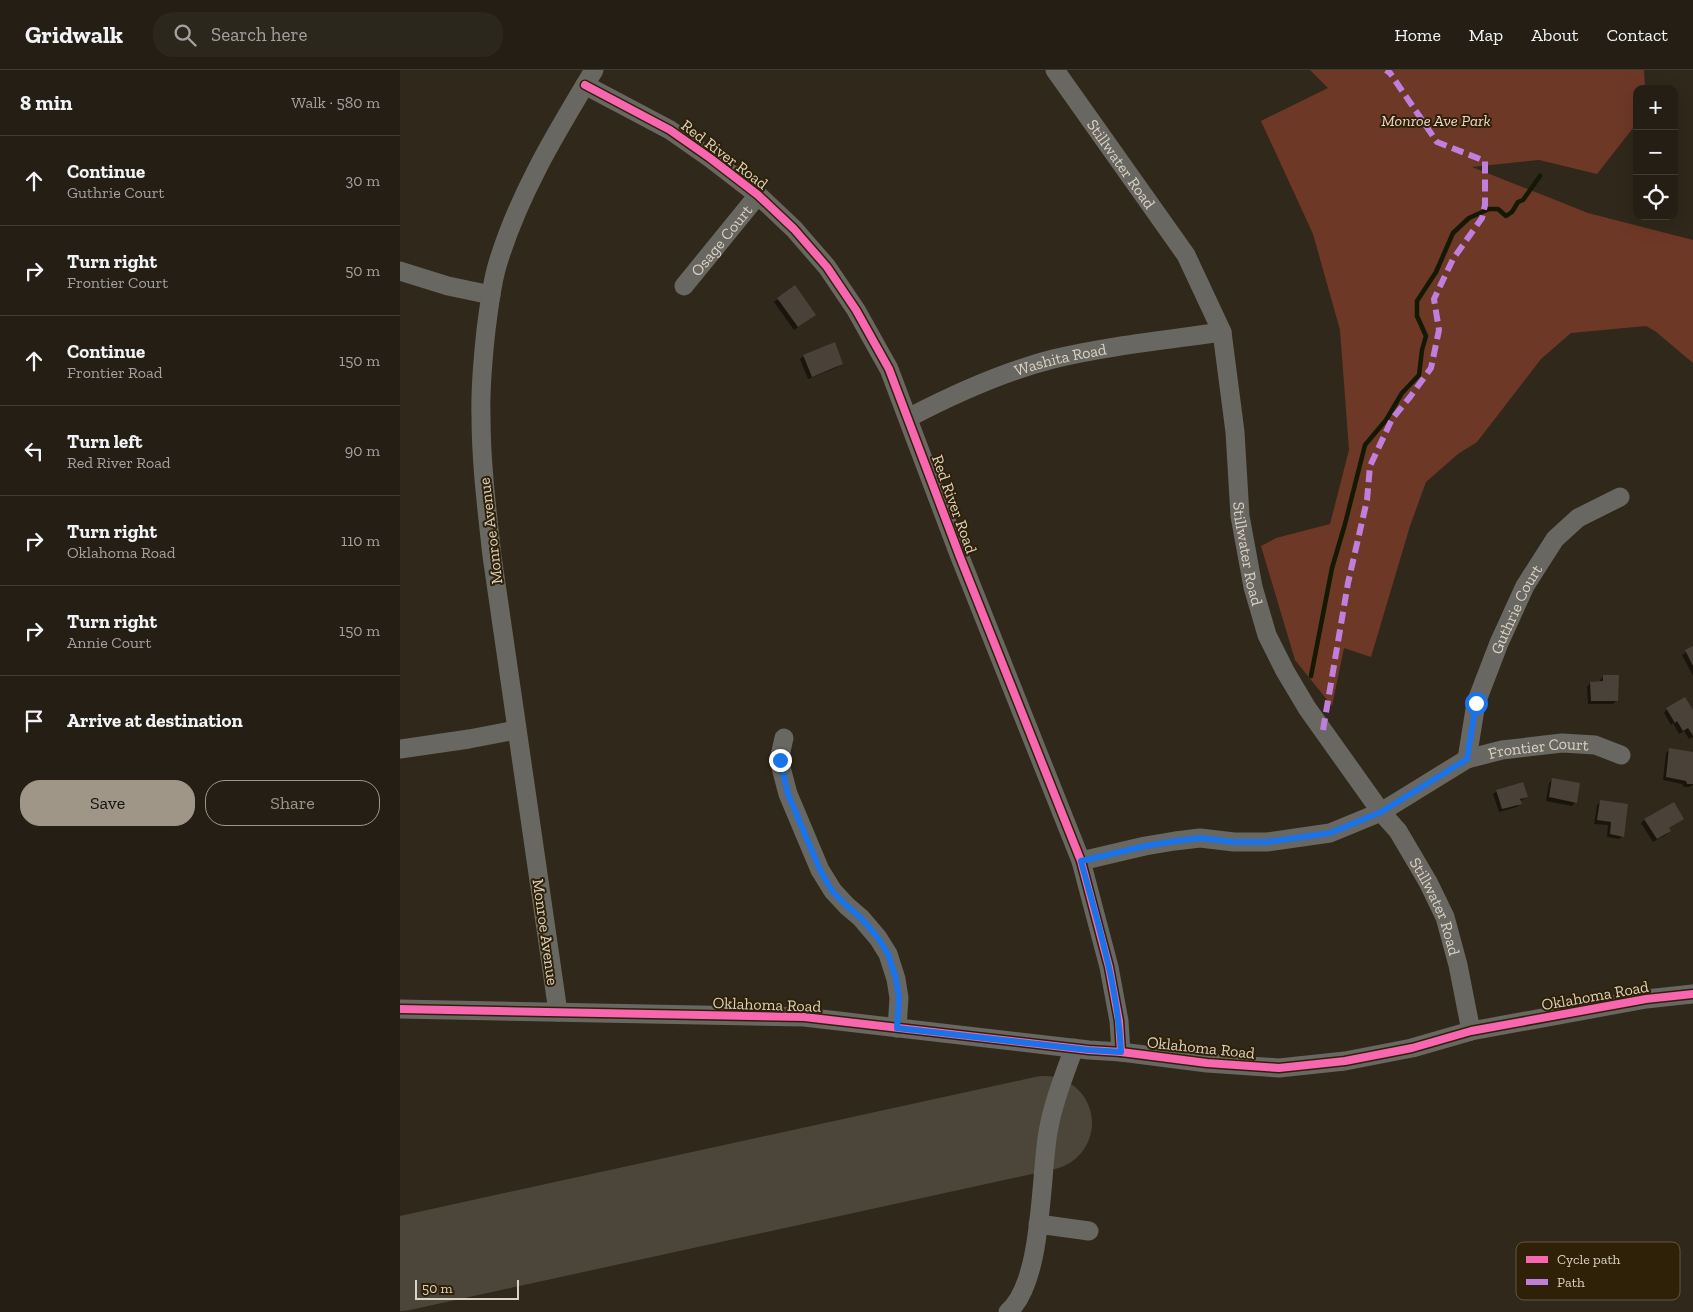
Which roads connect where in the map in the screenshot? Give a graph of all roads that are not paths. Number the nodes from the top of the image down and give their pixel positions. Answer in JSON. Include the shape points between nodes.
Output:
{"nodes":[{"id":1,"x":1055,"y":70,"type":"edge"},
{"id":2,"x":590,"y":77,"type":"edge"},
{"id":3,"x":758,"y":195,"type":"junction"},
{"id":4,"x":400,"y":270,"type":"edge"},
{"id":5,"x":684,"y":286,"type":"dead end"},
{"id":6,"x":490,"y":295,"type":"junction"},
{"id":7,"x":1222,"y":332,"type":"junction"},
{"id":8,"x":908,"y":418,"type":"junction"},
{"id":9,"x":1620,"y":497,"type":"dead end"},
{"id":10,"x":516,"y":730,"type":"junction"},
{"id":11,"x":784,"y":738,"type":"dead end"},
{"id":12,"x":400,"y":748,"type":"edge"},
{"id":13,"x":1621,"y":754,"type":"dead end"},
{"id":14,"x":1467,"y":759,"type":"junction"},
{"id":15,"x":1381,"y":812,"type":"junction"},
{"id":16,"x":1081,"y":861,"type":"junction"},
{"id":17,"x":1693,"y":994,"type":"edge"},
{"id":18,"x":400,"y":1009,"type":"edge"},
{"id":19,"x":558,"y":1012,"type":"junction"},
{"id":20,"x":897,"y":1028,"type":"junction"},
{"id":21,"x":1471,"y":1031,"type":"junction"},
{"id":22,"x":1074,"y":1048,"type":"junction"},
{"id":23,"x":1121,"y":1052,"type":"junction"},
{"id":24,"x":1038,"y":1224,"type":"junction"},
{"id":25,"x":1090,"y":1231,"type":"dead end"},
{"id":26,"x":1008,"y":1312,"type":"edge"}],
"edges":[{"from":1,"to":7,"type":"street","name":"Stillwater Road","via":[[1186,255]]},
{"from":2,"to":3,"type":"street","name":"Red River Road","via":[[710,158]]},
{"from":2,"to":6,"type":"street","name":"Monroe Avenue","via":[[544,154],[527,190],[504,245]]},
{"from":3,"to":5,"type":"street","name":"Osage Court"},
{"from":3,"to":8,"type":"street","name":"Red River Road","via":[[794,229],[856,310],[889,369]]},
{"from":4,"to":6,"type":"street","via":[[448,286]]},
{"from":6,"to":10,"type":"street","name":"Monroe Avenue","via":[[480,417],[492,556]]},
{"from":7,"to":8,"type":"street","name":"Washita Road","via":[[1052,360],[953,395]]},
{"from":7,"to":15,"type":"street","name":"Stillwater Road","via":[[1235,432],[1240,516],[1253,587],[1267,635],[1307,708]]},
{"from":8,"to":16,"type":"street","name":"Red River Road"},
{"from":9,"to":14,"type":"street","name":"Guthrie Court","via":[[1578,518],[1555,539],[1525,586],[1476,703]]},
{"from":10,"to":12,"type":"street"},
{"from":10,"to":19,"type":"street","name":"Monroe Avenue"},
{"from":11,"to":20,"type":"street","via":[[780,760],[788,794],[820,870],[832,891],[861,918],[888,954],[899,998]]},
{"from":13,"to":14,"type":"street","name":"Frontier Court","via":[[1595,745],[1562,743],[1502,750]]},
{"from":14,"to":15,"type":"street","name":"Frontier Court"},
{"from":15,"to":16,"type":"street","name":"Frontier Court","via":[[1330,833],[1295,839],[1234,842],[1200,838],[1145,846]]},
{"from":15,"to":21,"type":"street","name":"Stillwater Road","via":[[1398,831],[1445,917]]},
{"from":16,"to":23,"type":"street","name":"Red River Road","via":[[1109,967]]},
{"from":17,"to":21,"type":"street","name":"Oklahoma Road","via":[[1646,999]]},
{"from":18,"to":19,"type":"street","name":"Oklahoma Road"},
{"from":19,"to":20,"type":"street","name":"Oklahoma Road","via":[[804,1017]]},
{"from":20,"to":22,"type":"street","name":"Oklahoma Road"},
{"from":21,"to":23,"type":"street","name":"Oklahoma Road","via":[[1412,1048],[1345,1061],[1279,1068]]},
{"from":22,"to":23,"type":"street","name":"Oklahoma Road"},
{"from":22,"to":24,"type":"street","via":[[1048,1133]]},
{"from":24,"to":25,"type":"street"},
{"from":24,"to":26,"type":"street","via":[[1030,1274],[1024,1291]]}]}
